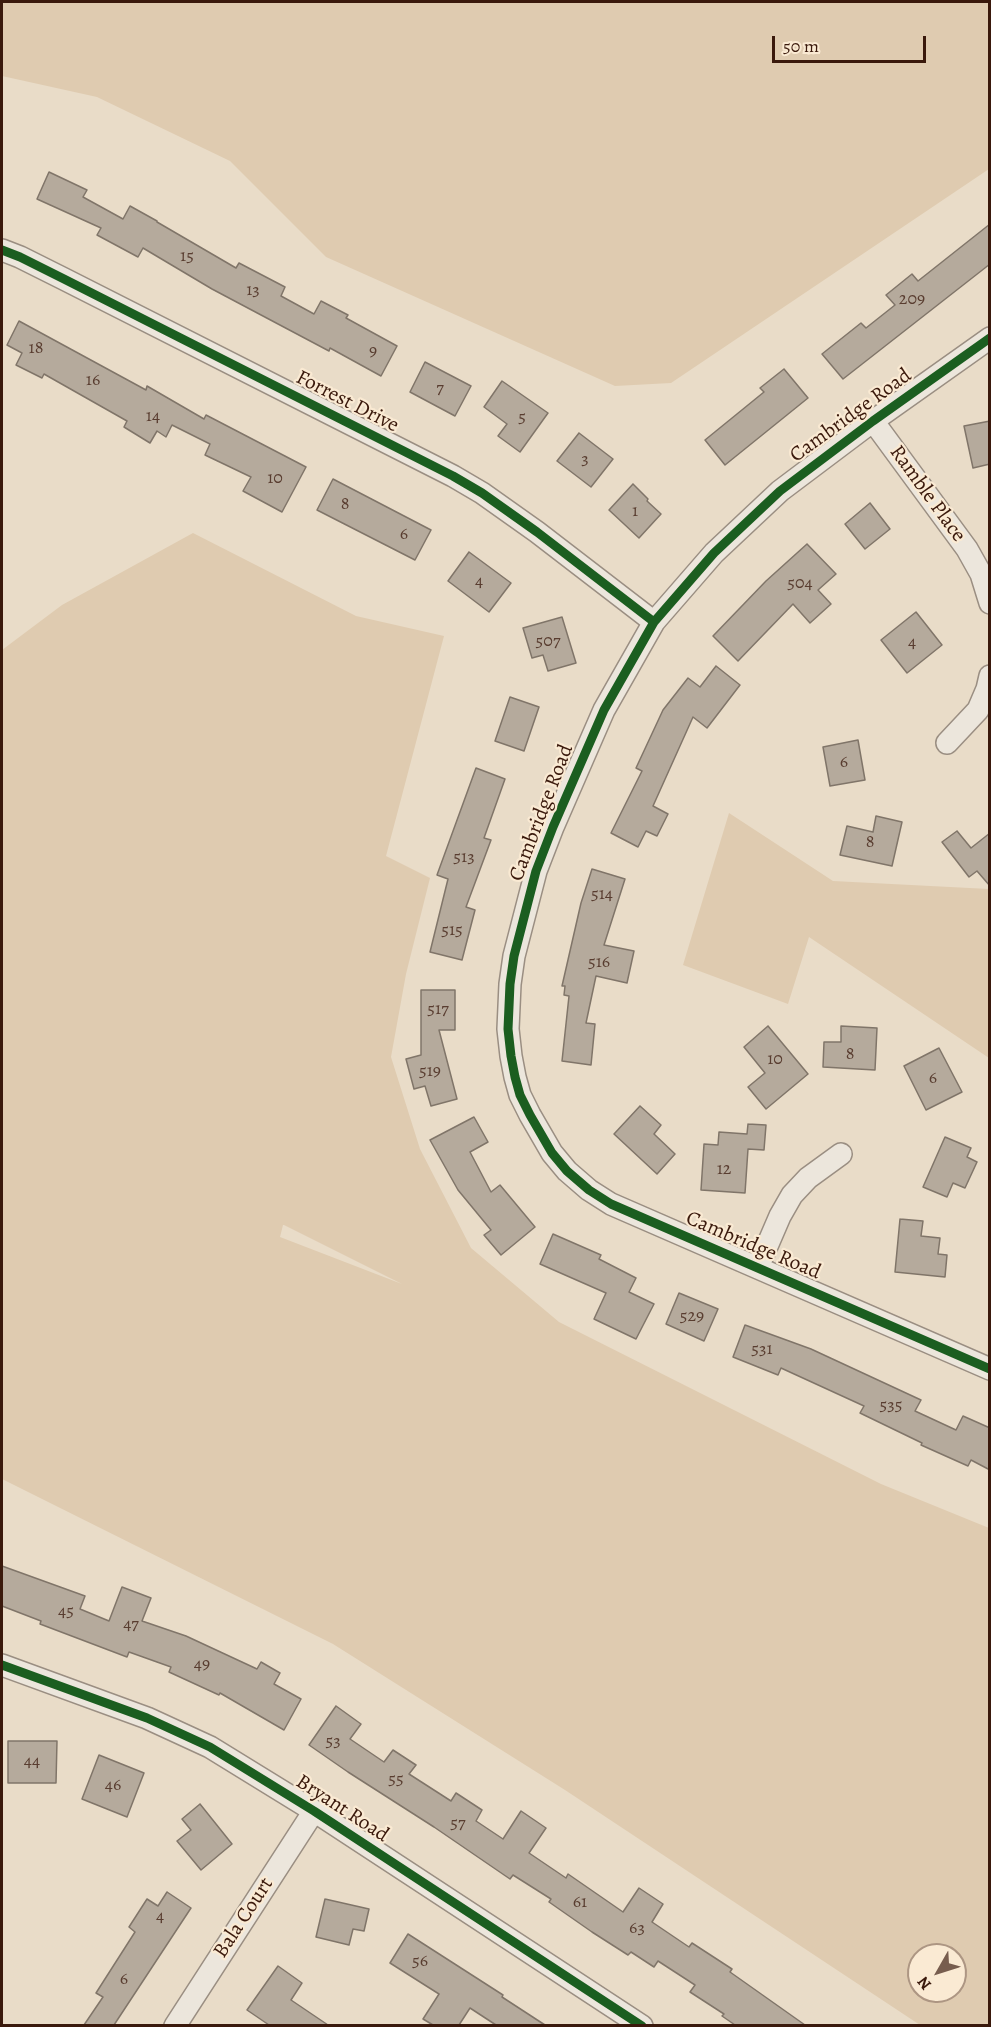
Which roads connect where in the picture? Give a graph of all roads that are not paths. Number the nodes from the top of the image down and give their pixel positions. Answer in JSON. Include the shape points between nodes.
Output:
{"nodes":[{"id":1,"x":2,"y":250,"type":"edge"},
{"id":2,"x":990,"y":338,"type":"edge"},
{"id":3,"x":873,"y":421,"type":"junction"},
{"id":4,"x":990,"y":603,"type":"edge"},
{"id":5,"x":654,"y":622,"type":"junction"},
{"id":6,"x":990,"y":676,"type":"edge"},
{"id":7,"x":948,"y":743,"type":"dead end"},
{"id":8,"x":841,"y":1154,"type":"dead end"},
{"id":9,"x":758,"y":1267,"type":"junction"},
{"id":10,"x":990,"y":1369,"type":"edge"},
{"id":11,"x":2,"y":1665,"type":"edge"},
{"id":12,"x":314,"y":1812,"type":"junction"},
{"id":13,"x":175,"y":2025,"type":"edge"},
{"id":14,"x":642,"y":2025,"type":"edge"}],
"edges":[{"from":1,"to":5,"type":"street","name":"Forrest Drive","via":[[453,476],[529,526]]},
{"from":2,"to":3,"type":"street","name":"Cambridge Road"},
{"from":3,"to":4,"type":"street","name":"Ramble Place","via":[[967,549],[981,574]]},
{"from":3,"to":5,"type":"street","name":"Cambridge Road","via":[[812,465],[744,523]]},
{"from":5,"to":9,"type":"street","name":"Cambridge Road","via":[[604,710],[536,871],[510,984],[511,1056],[520,1095],[540,1134],[562,1165],[589,1190],[611,1204]]},
{"from":6,"to":7,"type":"street","via":[[978,710]]},
{"from":8,"to":9,"type":"street","via":[[792,1195]]},
{"from":9,"to":10,"type":"street","name":"Cambridge Road"},
{"from":11,"to":12,"type":"street","name":"Bryant Road","via":[[177,1730],[243,1766]]},
{"from":12,"to":13,"type":"street","name":"Bala Court"},
{"from":12,"to":14,"type":"street","name":"Bryant Road"}]}
